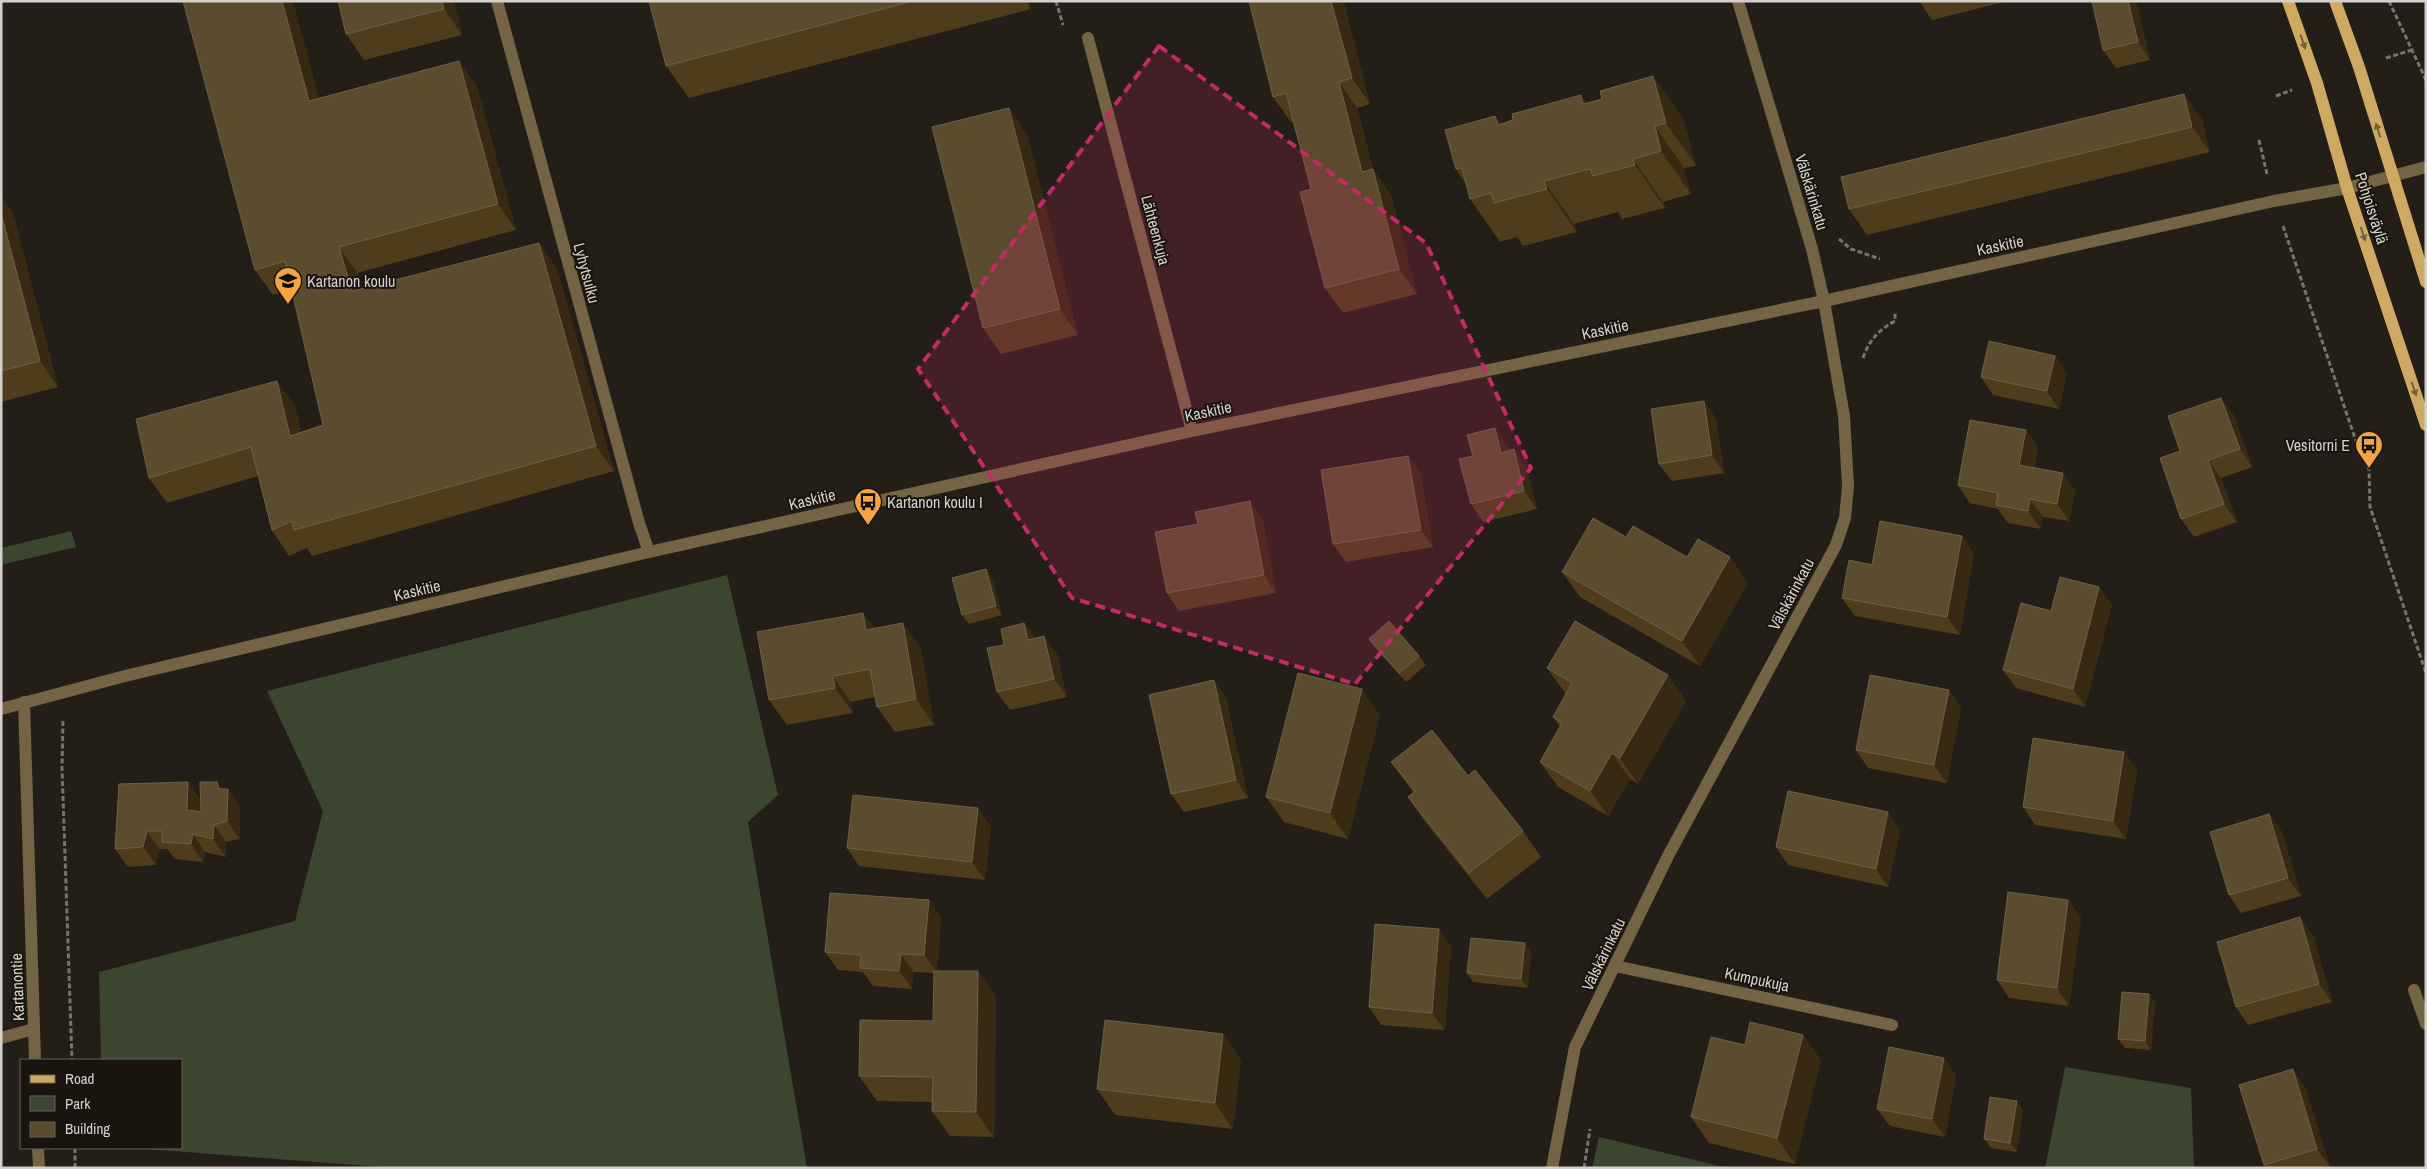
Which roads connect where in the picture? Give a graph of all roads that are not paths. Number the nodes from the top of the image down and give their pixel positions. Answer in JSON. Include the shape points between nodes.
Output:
{"nodes":[{"id":1,"x":497,"y":1,"type":"edge"},
{"id":2,"x":1738,"y":1,"type":"edge"},
{"id":3,"x":2288,"y":1,"type":"edge"},
{"id":4,"x":2335,"y":1,"type":"edge"},
{"id":5,"x":1088,"y":38,"type":"dead end"},
{"id":6,"x":2426,"y":167,"type":"edge"},
{"id":7,"x":2392,"y":176,"type":"junction"},
{"id":8,"x":2347,"y":188,"type":"junction"},
{"id":9,"x":2426,"y":282,"type":"edge"},
{"id":10,"x":1824,"y":301,"type":"junction"},
{"id":11,"x":2426,"y":425,"type":"edge"},
{"id":12,"x":1192,"y":431,"type":"junction"},
{"id":13,"x":649,"y":552,"type":"junction"},
{"id":14,"x":24,"y":702,"type":"junction"},
{"id":15,"x":1,"y":709,"type":"edge"},
{"id":16,"x":1615,"y":966,"type":"junction"},
{"id":17,"x":2414,"y":990,"type":"dead end"},
{"id":18,"x":2426,"y":1024,"type":"edge"},
{"id":19,"x":1892,"y":1025,"type":"dead end"},
{"id":20,"x":34,"y":1029,"type":"junction"},
{"id":21,"x":1,"y":1038,"type":"edge"},
{"id":22,"x":36,"y":1059,"type":"edge"},
{"id":23,"x":38,"y":1149,"type":"edge"},
{"id":24,"x":39,"y":1168,"type":"edge"},
{"id":25,"x":1552,"y":1168,"type":"edge"}],
"edges":[{"from":1,"to":13,"type":"street","name":"Lyhytsulku"},
{"from":2,"to":10,"type":"street","name":"Välskärinkatu","via":[[1812,249]]},
{"from":3,"to":8,"type":"main road","name":"Pohjoisväylä","one_way":true,"via":[[2317,83]]},
{"from":7,"to":4,"type":"main road","name":"Pohjoisväylä","one_way":true},
{"from":5,"to":12,"type":"street","name":"Lähteenkuja"},
{"from":6,"to":7,"type":"street","name":"Kaskitie"},
{"from":7,"to":8,"type":"street","name":"Kaskitie"},
{"from":7,"to":9,"type":"main road","name":"Pohjoisväylä"},
{"from":8,"to":10,"type":"street","name":"Kaskitie","via":[[2274,201]]},
{"from":8,"to":11,"type":"main road","name":"Pohjoisväylä","one_way":true},
{"from":10,"to":12,"type":"street","name":"Kaskitie"},
{"from":10,"to":16,"type":"street","name":"Välskärinkatu","via":[[1844,416],[1848,486],[1845,518],[1836,545],[1668,856]]},
{"from":12,"to":13,"type":"street","name":"Kaskitie"},
{"from":13,"to":14,"type":"street","name":"Kaskitie"},
{"from":14,"to":15,"type":"street","name":"Kaskitie"},
{"from":14,"to":20,"type":"street","name":"Kartanontie"},
{"from":16,"to":19,"type":"street","name":"Kumpukuja"},
{"from":16,"to":25,"type":"street","name":"Välskärinkatu","via":[[1575,1047]]},
{"from":17,"to":18,"type":"street"},
{"from":20,"to":21,"type":"street"},
{"from":20,"to":22,"type":"street","name":"Kartanontie"},
{"from":23,"to":24,"type":"street"}]}
